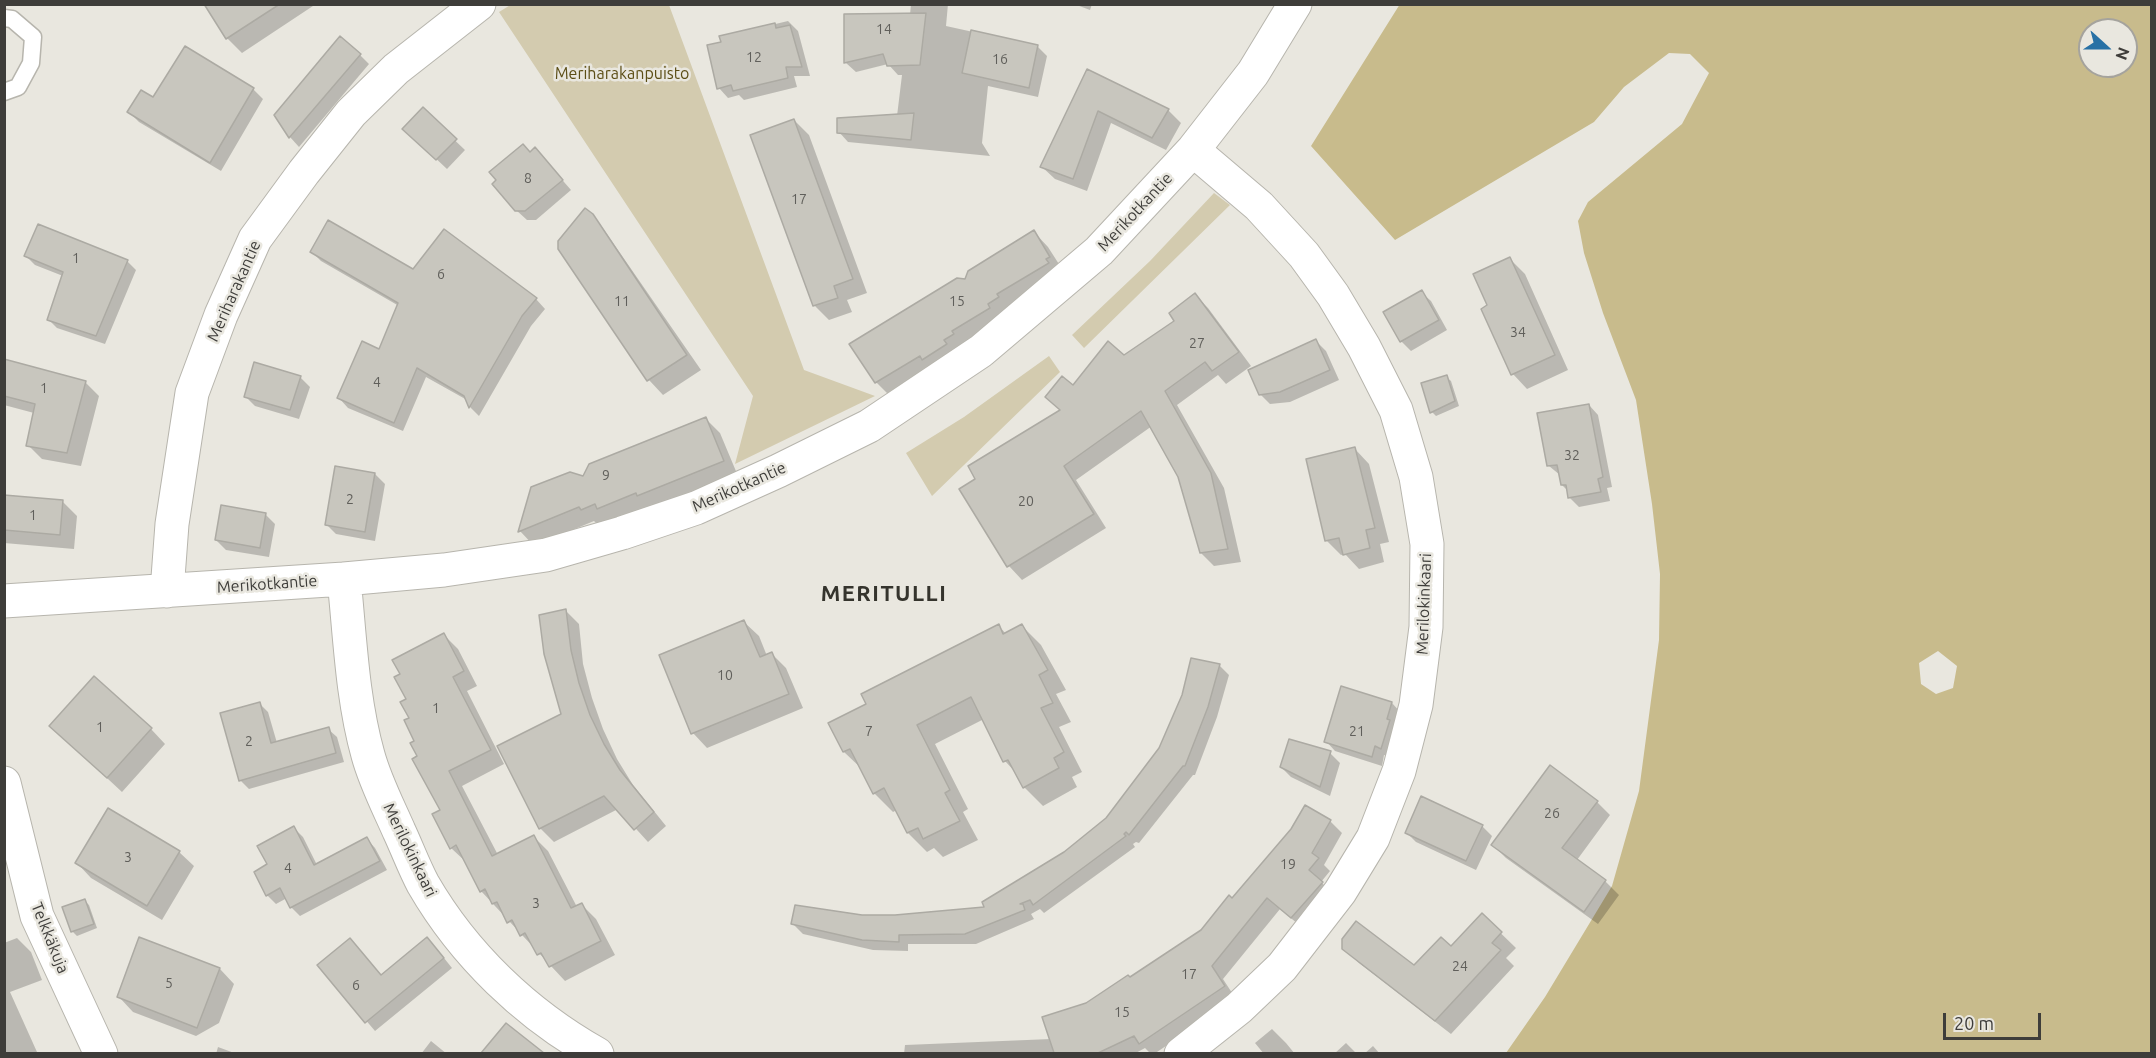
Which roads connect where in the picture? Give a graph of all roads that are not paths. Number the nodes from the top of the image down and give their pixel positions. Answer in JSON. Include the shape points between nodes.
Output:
{"nodes":[{"id":1,"x":478,"y":4,"type":"edge"},
{"id":2,"x":1295,"y":4,"type":"edge"},
{"id":3,"x":4,"y":18,"type":"edge"},
{"id":4,"x":4,"y":92,"type":"edge"},
{"id":5,"x":1193,"y":150,"type":"junction"},
{"id":6,"x":344,"y":579,"type":"junction"},
{"id":7,"x":167,"y":591,"type":"junction"},
{"id":8,"x":4,"y":601,"type":"edge"},
{"id":9,"x":4,"y":783,"type":"edge"},
{"id":10,"x":101,"y":1053,"type":"edge"},
{"id":11,"x":597,"y":1053,"type":"edge"},
{"id":12,"x":1181,"y":1053,"type":"edge"}],
"edges":[{"from":1,"to":7,"type":"street","name":"Meriharakantie","via":[[396,69],[351,113],[255,239],[192,393],[172,524]]},
{"from":2,"to":5,"type":"street","name":"Merikotkantie","via":[[1253,73]]},
{"from":3,"to":4,"type":"lane","via":[[12,19],[33,37],[31,63],[18,87]]},
{"from":5,"to":6,"type":"street","name":"Merikotkantie","via":[[1100,252],[981,351],[859,431],[696,508],[546,555]]},
{"from":5,"to":12,"type":"street","name":"Merilokinkaari","via":[[1259,206],[1304,255],[1364,347],[1396,410],[1416,477],[1427,544],[1426,627],[1416,705],[1400,771],[1373,838],[1340,892],[1282,967],[1239,1008]]},
{"from":6,"to":7,"type":"street","name":"Merikotkantie"},
{"from":6,"to":11,"type":"street","name":"Merilokinkaari","via":[[356,693],[368,755],[423,884],[462,940],[507,989],[536,1014]]},
{"from":7,"to":8,"type":"street","name":"Merikotkantie"},
{"from":9,"to":10,"type":"street","name":"Telkkäkuja","via":[[37,916]]}]}
